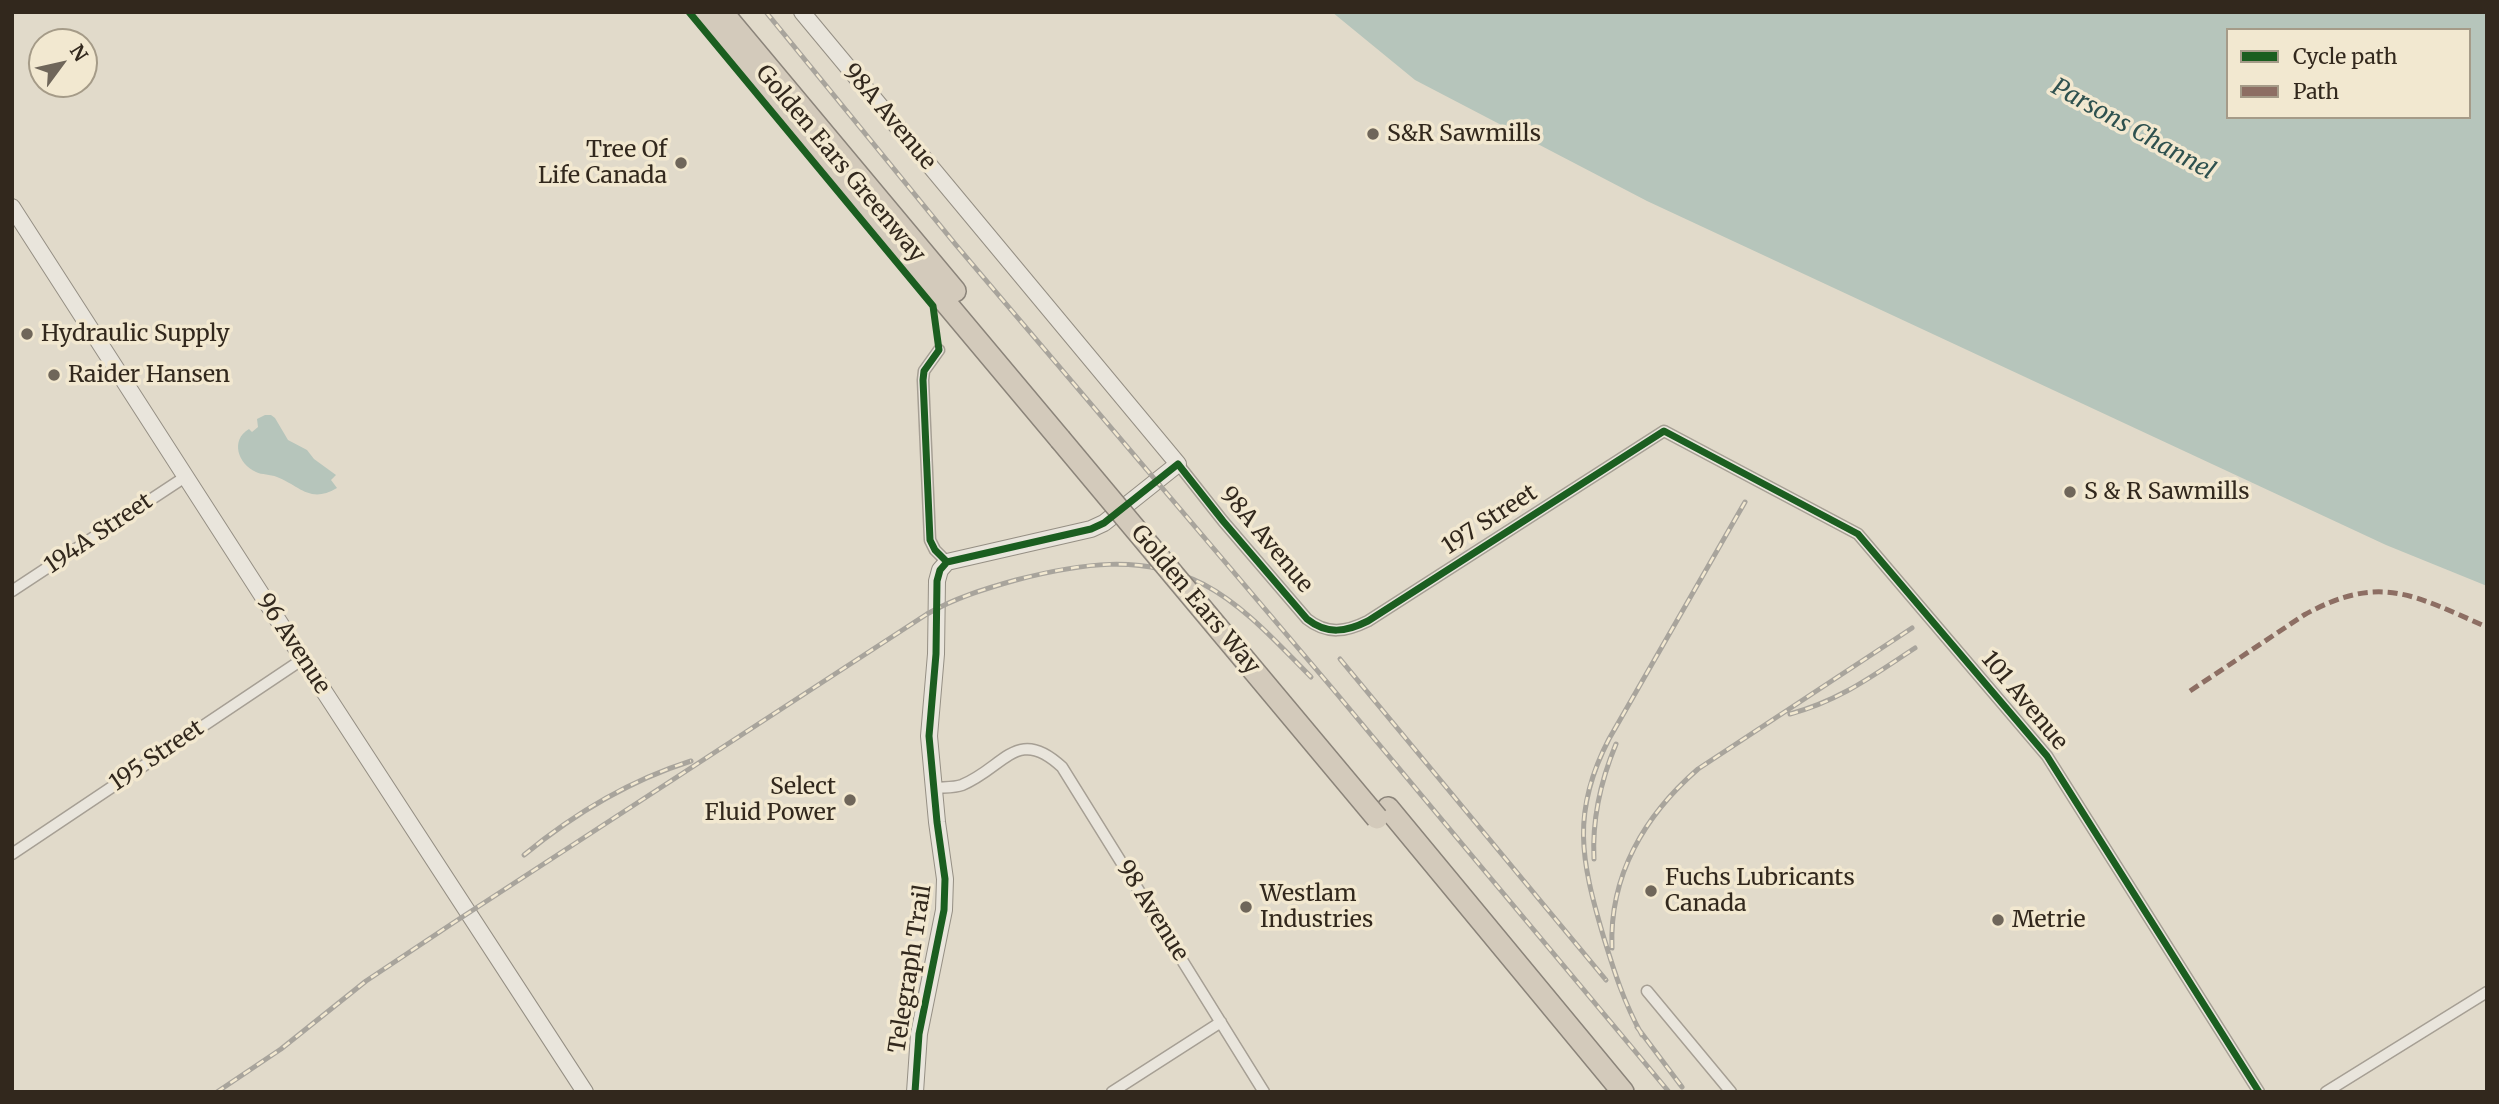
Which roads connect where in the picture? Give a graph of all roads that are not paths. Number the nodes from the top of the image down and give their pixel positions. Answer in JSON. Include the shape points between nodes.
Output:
{"nodes":[{"id":1,"x":702,"y":12,"type":"edge"},
{"id":2,"x":722,"y":12,"type":"edge"},
{"id":3,"x":802,"y":12,"type":"edge"},
{"id":4,"x":12,"y":207,"type":"edge"},
{"id":5,"x":939,"y":349,"type":"dead end"},
{"id":6,"x":1664,"y":431,"type":"joint"},
{"id":7,"x":1065,"y":434,"type":"junction"},
{"id":8,"x":1178,"y":464,"type":"junction"},
{"id":9,"x":185,"y":477,"type":"junction"},
{"id":10,"x":947,"y":562,"type":"junction"},
{"id":11,"x":12,"y":591,"type":"edge"},
{"id":12,"x":1332,"y":631,"type":"joint"},
{"id":13,"x":303,"y":659,"type":"junction"},
{"id":14,"x":934,"y":788,"type":"junction"},
{"id":15,"x":1383,"y":813,"type":"junction"},
{"id":16,"x":12,"y":854,"type":"edge"},
{"id":17,"x":1647,"y":991,"type":"dead end"},
{"id":18,"x":2487,"y":992,"type":"edge"},
{"id":19,"x":1221,"y":1022,"type":"junction"},
{"id":20,"x":584,"y":1088,"type":"edge"},
{"id":21,"x":915,"y":1092,"type":"edge"},
{"id":22,"x":1112,"y":1092,"type":"edge"},
{"id":23,"x":1264,"y":1092,"type":"edge"},
{"id":24,"x":1605,"y":1092,"type":"edge"},
{"id":25,"x":1623,"y":1092,"type":"edge"},
{"id":26,"x":1731,"y":1092,"type":"edge"},
{"id":27,"x":2259,"y":1092,"type":"edge"},
{"id":28,"x":2326,"y":1092,"type":"edge"}],
"edges":[{"from":1,"to":7,"type":"highway","name":"Golden Ears Way"},
{"from":2,"to":7,"type":"highway","name":"Golden Ears Way"},
{"from":3,"to":8,"type":"street","name":"98A Avenue"},
{"from":4,"to":9,"type":"street","name":"96 Avenue"},
{"from":5,"to":10,"type":"street","via":[[923,380],[930,540]]},
{"from":6,"to":12,"type":"street","name":"197 Street","via":[[1368,621],[1346,631]]},
{"from":6,"to":27,"type":"street","name":"101 Avenue","via":[[1858,534],[2047,756]]},
{"from":7,"to":15,"type":"highway","name":"Golden Ears Way","bridge":true},
{"from":8,"to":10,"type":"street","via":[[1091,529]]},
{"from":8,"to":12,"type":"street","name":"98A Avenue","via":[[1307,619]]},
{"from":9,"to":11,"type":"street","name":"194A Street"},
{"from":9,"to":13,"type":"street","name":"96 Avenue"},
{"from":10,"to":14,"type":"street","name":"Telegraph Trail","via":[[937,581],[929,736]]},
{"from":13,"to":16,"type":"street","name":"195 Street"},
{"from":13,"to":20,"type":"street","name":"96 Avenue"},
{"from":14,"to":19,"type":"street","name":"98 Avenue","via":[[961,786],[1025,748],[1052,757]]},
{"from":14,"to":21,"type":"street","name":"Telegraph Trail","via":[[945,878],[944,910],[919,1034]]},
{"from":15,"to":24,"type":"highway","name":"Golden Ears Way"},
{"from":15,"to":25,"type":"highway","name":"Golden Ears Way"},
{"from":17,"to":26,"type":"street"},
{"from":18,"to":28,"type":"street"},
{"from":19,"to":22,"type":"street"},
{"from":19,"to":23,"type":"street","name":"98 Avenue"}]}
